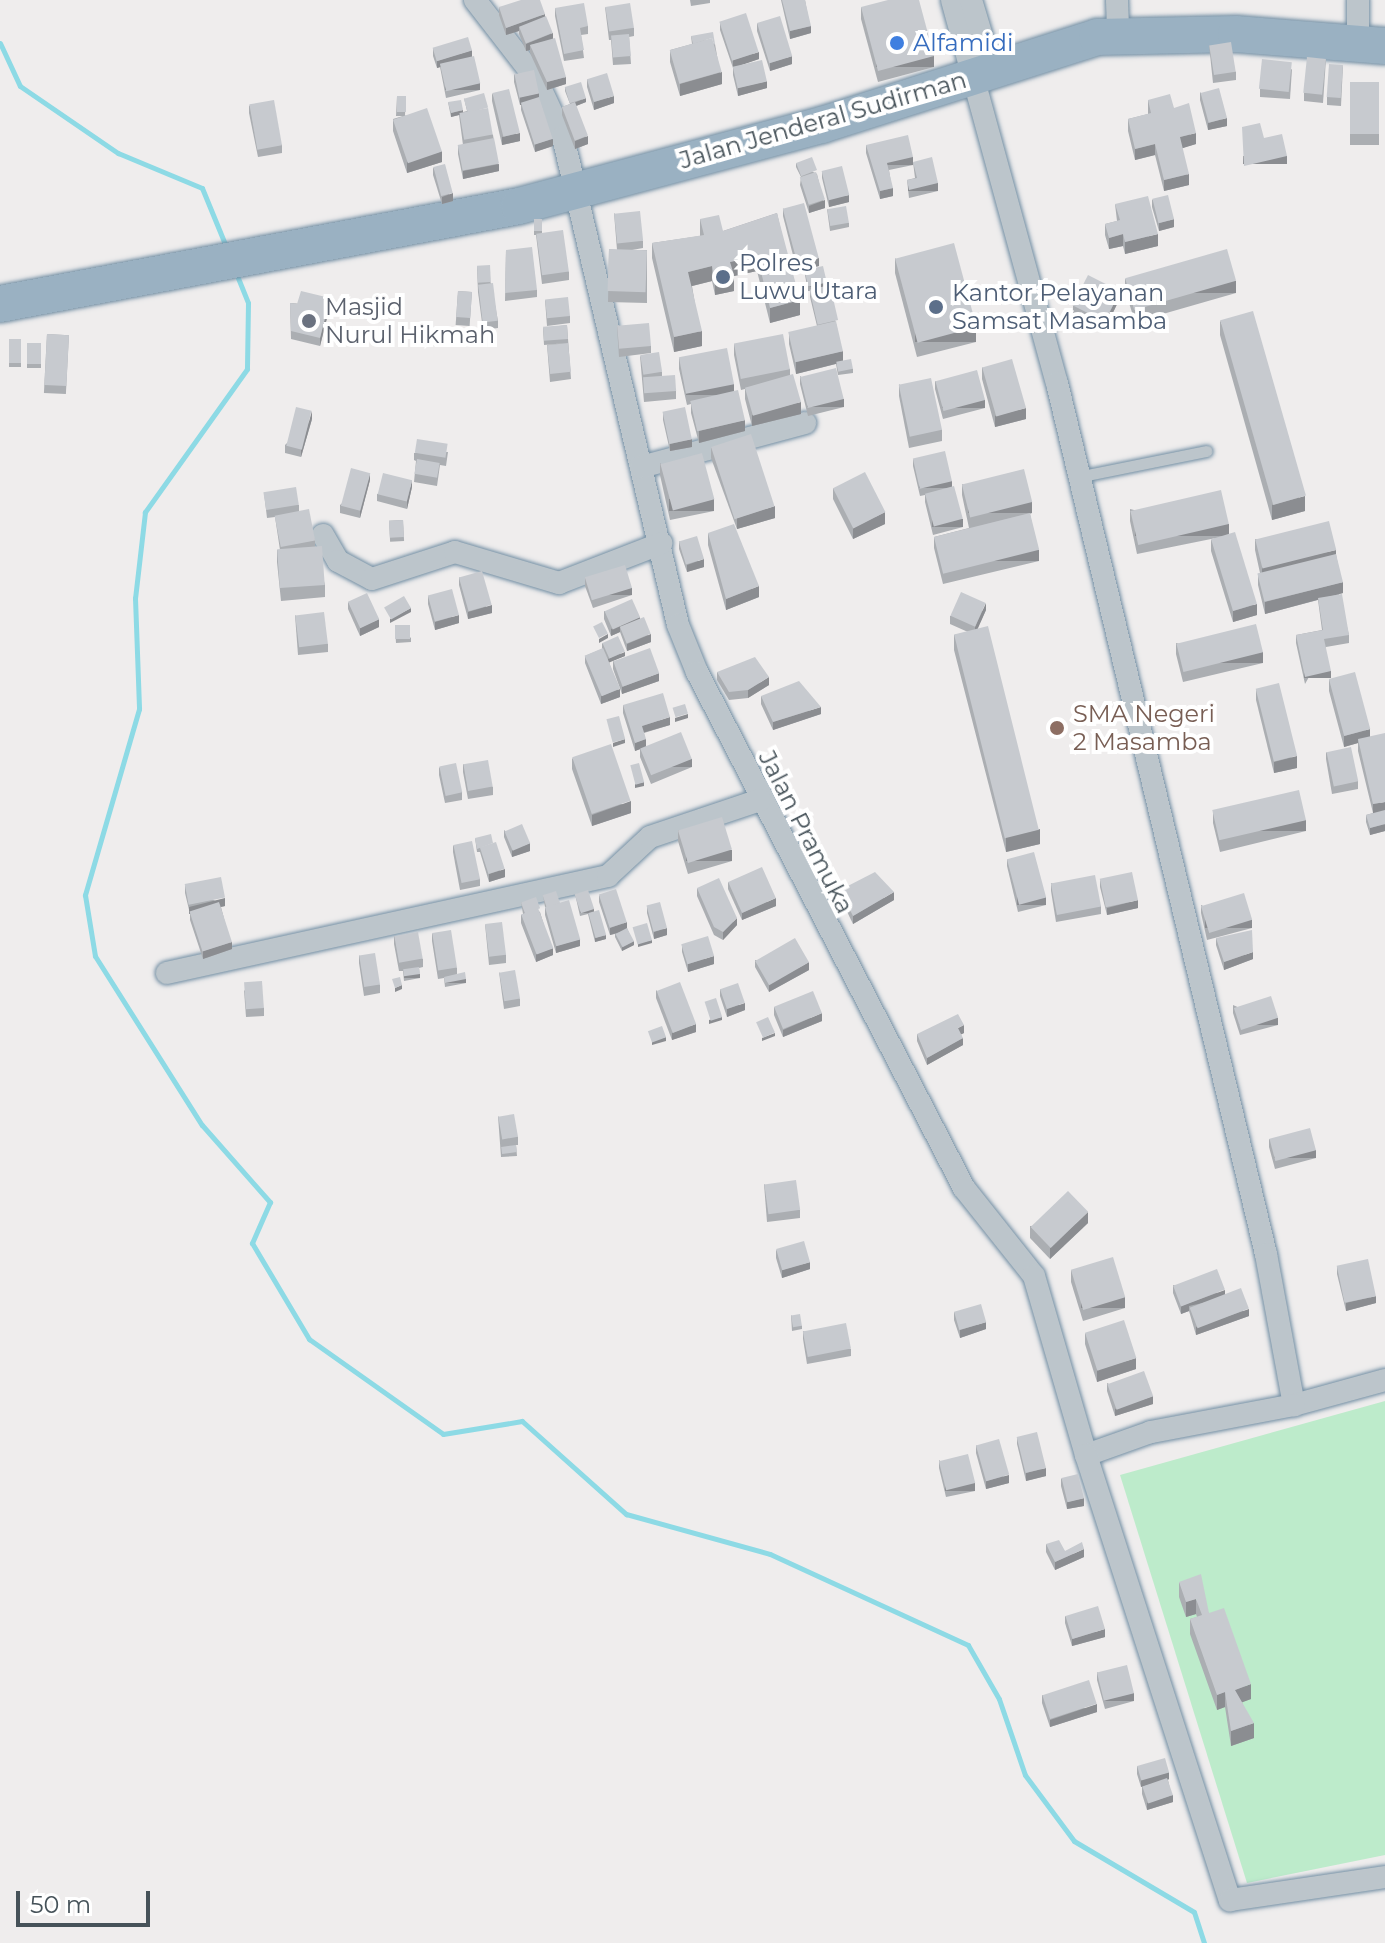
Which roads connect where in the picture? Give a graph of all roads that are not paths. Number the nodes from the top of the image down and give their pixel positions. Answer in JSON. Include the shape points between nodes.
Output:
{"nodes":[{"id":1,"x":475,"y":0,"type":"edge"},
{"id":2,"x":952,"y":0,"type":"edge"},
{"id":3,"x":971,"y":0,"type":"edge"},
{"id":4,"x":1358,"y":0,"type":"edge"},
{"id":5,"x":1118,"y":17,"type":"edge"},
{"id":6,"x":1371,"y":45,"type":"edge"},
{"id":7,"x":984,"y":73,"type":"junction"},
{"id":8,"x":577,"y":190,"type":"junction"},
{"id":9,"x":0,"y":304,"type":"edge"},
{"id":10,"x":805,"y":423,"type":"dead end"},
{"id":11,"x":1206,"y":451,"type":"dead end"},
{"id":12,"x":641,"y":467,"type":"junction"},
{"id":13,"x":1076,"y":477,"type":"junction"},
{"id":14,"x":323,"y":535,"type":"dead end"},
{"id":15,"x":662,"y":543,"type":"junction"},
{"id":16,"x":760,"y":800,"type":"junction"},
{"id":17,"x":167,"y":973,"type":"dead end"},
{"id":18,"x":1385,"y":1380,"type":"edge"},
{"id":19,"x":1294,"y":1405,"type":"junction"},
{"id":20,"x":1086,"y":1455,"type":"junction"},
{"id":21,"x":1385,"y":1877,"type":"edge"}],
"edges":[{"from":1,"to":8,"type":"street","name":"Jalan Pramuka","via":[[546,94]]},
{"from":2,"to":7,"type":"street"},
{"from":3,"to":7,"type":"street"},
{"from":4,"to":6,"type":"street"},
{"from":5,"to":6,"type":"highway","name":"Jalan Jenderal Sudirman"},
{"from":5,"to":7,"type":"highway","name":"Jalan Jenderal Sudirman"},
{"from":7,"to":8,"type":"highway","name":"Jalan Jenderal Sudirman"},
{"from":7,"to":13,"type":"street"},
{"from":8,"to":9,"type":"highway","name":"Jalan Jenderal Sudirman","via":[[265,256]]},
{"from":8,"to":12,"type":"street","name":"Jalan Pramuka"},
{"from":10,"to":12,"type":"street"},
{"from":11,"to":13,"type":"lane"},
{"from":12,"to":15,"type":"street","name":"Jalan Pramuka"},
{"from":13,"to":19,"type":"street","via":[[1266,1254]]},
{"from":14,"to":15,"type":"street","via":[[338,561],[372,579],[455,552],[559,583]]},
{"from":15,"to":16,"type":"street","name":"Jalan Pramuka","via":[[678,625]]},
{"from":16,"to":17,"type":"street","via":[[650,837],[608,876]]},
{"from":16,"to":20,"type":"street","name":"Jalan Pramuka","via":[[909,1071],[975,1208],[1034,1276]]},
{"from":18,"to":19,"type":"street"},
{"from":19,"to":20,"type":"street","via":[[1151,1432]]},
{"from":20,"to":21,"type":"street","name":"Jalan Pramuka","via":[[1230,1900]]}]}
